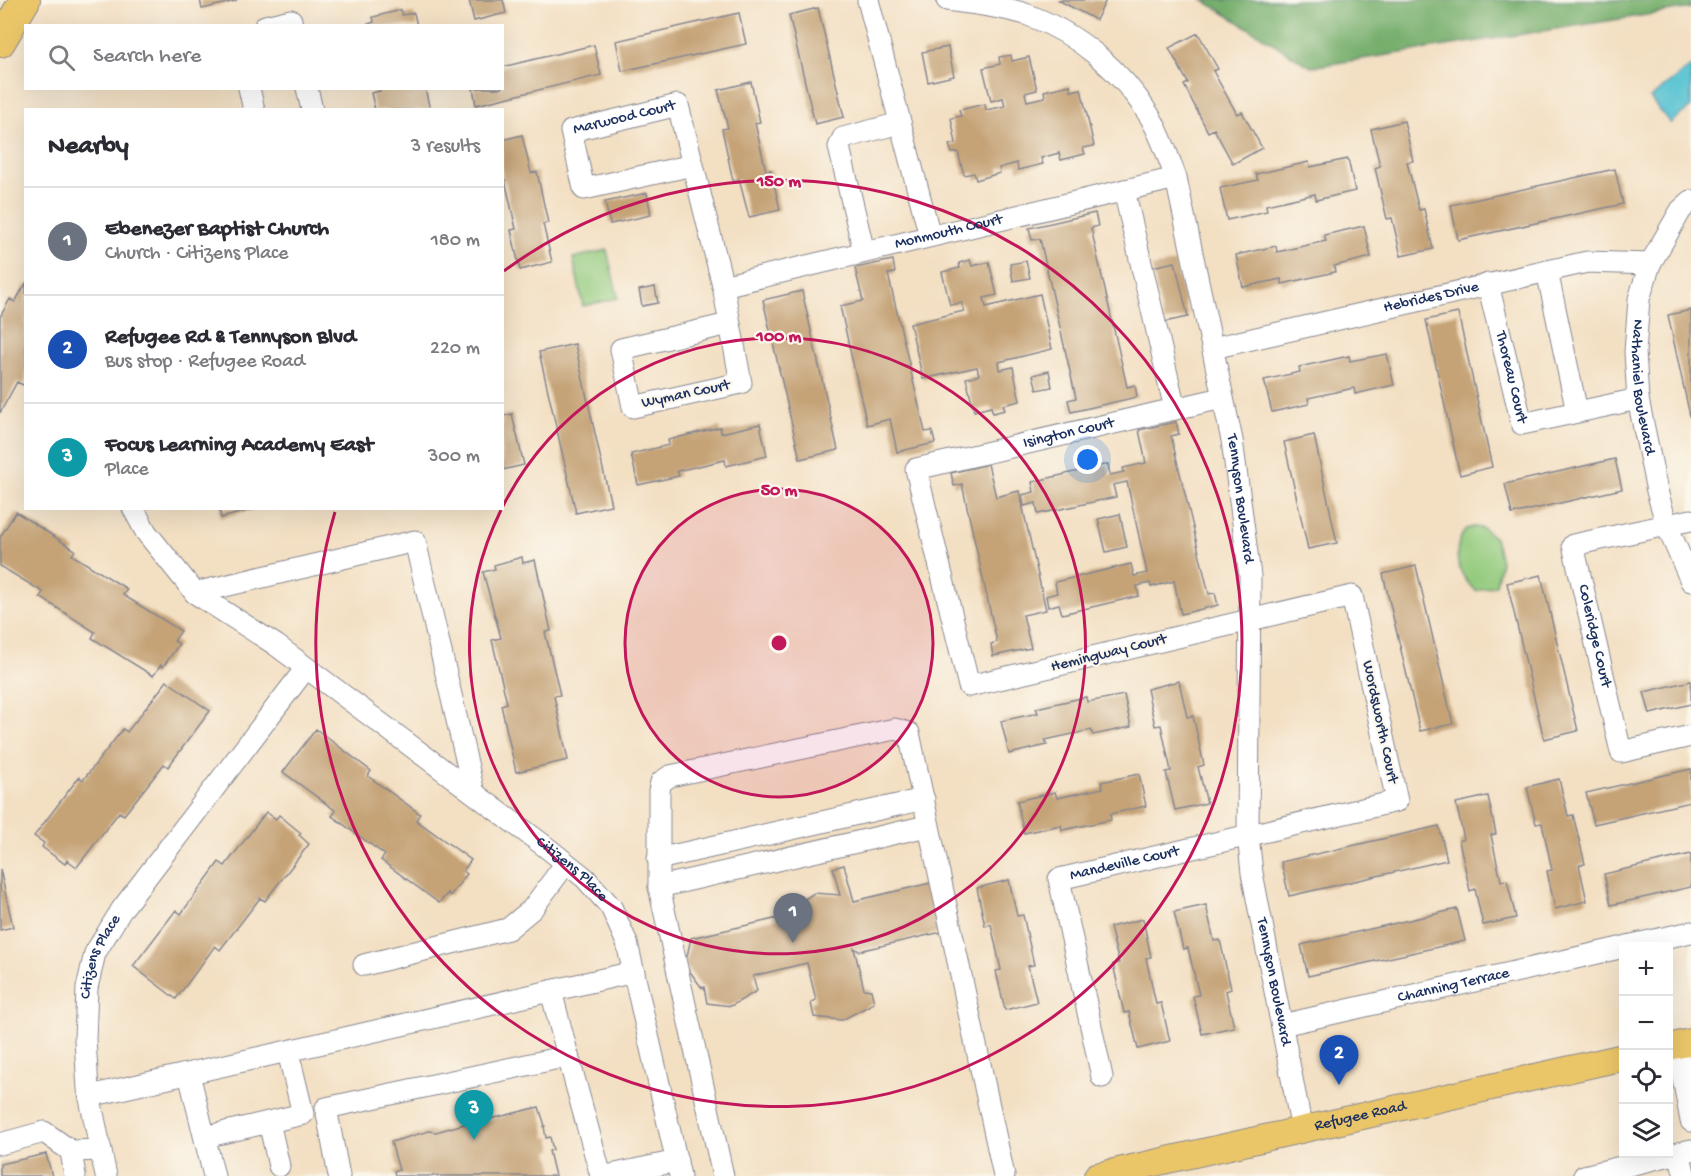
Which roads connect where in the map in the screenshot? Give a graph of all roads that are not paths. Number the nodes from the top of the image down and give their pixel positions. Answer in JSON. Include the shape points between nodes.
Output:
{"nodes":[{"id":1,"x":25,"y":0,"type":"edge"},
{"id":2,"x":868,"y":0,"type":"edge"},
{"id":3,"x":947,"y":0,"type":"edge"},
{"id":4,"x":274,"y":24,"type":"edge"},
{"id":5,"x":292,"y":24,"type":"edge"},
{"id":6,"x":0,"y":42,"type":"edge"},
{"id":7,"x":249,"y":90,"type":"edge"},
{"id":8,"x":307,"y":90,"type":"edge"},
{"id":9,"x":254,"y":108,"type":"edge"},
{"id":10,"x":312,"y":108,"type":"edge"},
{"id":11,"x":900,"y":123,"type":"junction"},
{"id":12,"x":693,"y":165,"type":"junction"},
{"id":13,"x":1176,"y":178,"type":"junction"},
{"id":14,"x":1124,"y":190,"type":"junction"},
{"id":15,"x":1691,"y":201,"type":"edge"},
{"id":16,"x":930,"y":236,"type":"junction"},
{"id":17,"x":864,"y":252,"type":"junction"},
{"id":18,"x":1650,"y":264,"type":"junction"},
{"id":19,"x":1547,"y":271,"type":"junction"},
{"id":20,"x":1488,"y":284,"type":"junction"},
{"id":21,"x":723,"y":286,"type":"junction"},
{"id":22,"x":729,"y":324,"type":"junction"},
{"id":23,"x":1213,"y":348,"type":"junction"},
{"id":24,"x":1222,"y":398,"type":"junction"},
{"id":25,"x":1638,"y":399,"type":"junction"},
{"id":26,"x":1175,"y":409,"type":"junction"},
{"id":27,"x":1577,"y":412,"type":"junction"},
{"id":28,"x":134,"y":510,"type":"edge"},
{"id":29,"x":149,"y":510,"type":"edge"},
{"id":30,"x":1691,"y":520,"type":"edge"},
{"id":31,"x":1668,"y":526,"type":"junction"},
{"id":32,"x":146,"y":532,"type":"junction"},
{"id":33,"x":1691,"y":581,"type":"edge"},
{"id":34,"x":195,"y":593,"type":"junction"},
{"id":35,"x":1250,"y":620,"type":"junction"},
{"id":36,"x":306,"y":668,"type":"junction"},
{"id":37,"x":969,"y":686,"type":"joint"},
{"id":38,"x":1691,"y":736,"type":"edge"},
{"id":39,"x":474,"y":793,"type":"junction"},
{"id":40,"x":924,"y":799,"type":"junction"},
{"id":41,"x":927,"y":826,"type":"junction"},
{"id":42,"x":1248,"y":835,"type":"junction"},
{"id":43,"x":658,"y":859,"type":"junction"},
{"id":44,"x":566,"y":863,"type":"junction"},
{"id":45,"x":659,"y":888,"type":"junction"},
{"id":46,"x":1691,"y":932,"type":"edge"},
{"id":47,"x":1647,"y":942,"type":"edge"},
{"id":48,"x":1619,"y":948,"type":"edge"},
{"id":49,"x":364,"y":965,"type":"dead end"},
{"id":50,"x":634,"y":972,"type":"junction"},
{"id":51,"x":551,"y":991,"type":"junction"},
{"id":52,"x":1282,"y":1025,"type":"junction"},
{"id":53,"x":1679,"y":1045,"type":"edge"},
{"id":54,"x":288,"y":1052,"type":"junction"},
{"id":55,"x":568,"y":1056,"type":"junction"},
{"id":56,"x":1619,"y":1059,"type":"edge"},
{"id":57,"x":189,"y":1074,"type":"junction"},
{"id":58,"x":1102,"y":1077,"type":"dead end"},
{"id":59,"x":90,"y":1096,"type":"junction"},
{"id":60,"x":326,"y":1108,"type":"junction"},
{"id":61,"x":303,"y":1114,"type":"junction"},
{"id":62,"x":1691,"y":1121,"type":"edge"},
{"id":63,"x":269,"y":1122,"type":"junction"},
{"id":64,"x":1302,"y":1130,"type":"junction"},
{"id":65,"x":205,"y":1137,"type":"junction"},
{"id":66,"x":0,"y":1144,"type":"edge"},
{"id":67,"x":101,"y":1150,"type":"junction"},
{"id":68,"x":71,"y":1151,"type":"junction"},
{"id":69,"x":1685,"y":1152,"type":"edge"},
{"id":70,"x":279,"y":1166,"type":"dead end"},
{"id":71,"x":679,"y":1168,"type":"edge"},
{"id":72,"x":1111,"y":1174,"type":"edge"},
{"id":73,"x":75,"y":1176,"type":"edge"},
{"id":74,"x":106,"y":1176,"type":"edge"},
{"id":75,"x":214,"y":1176,"type":"edge"},
{"id":76,"x":339,"y":1176,"type":"edge"},
{"id":77,"x":601,"y":1176,"type":"edge"},
{"id":78,"x":606,"y":1176,"type":"edge"},
{"id":79,"x":723,"y":1176,"type":"edge"},
{"id":80,"x":1004,"y":1176,"type":"edge"},
{"id":81,"x":1584,"y":1176,"type":"edge"},
{"id":82,"x":1685,"y":1176,"type":"edge"}],
"edges":[{"from":1,"to":6,"type":"highway"},
{"from":2,"to":11,"type":"street"},
{"from":3,"to":13,"type":"street","name":"Tennyson Boulevard","via":[[1027,15],[1086,46],[1133,90],[1150,116]]},
{"from":4,"to":5,"type":"street","via":[[291,20]]},
{"from":7,"to":9,"type":"street"},
{"from":8,"to":10,"type":"street"},
{"from":11,"to":16,"type":"street"},
{"from":11,"to":17,"type":"street","via":[[843,138],[839,147]]},
{"from":12,"to":12,"type":"street","name":"Marwood Court","via":[[678,105],[571,131],[584,189]]},
{"from":12,"to":21,"type":"street","name":"Marwood Court"},
{"from":13,"to":14,"type":"street","name":"Monmouth Court"},
{"from":13,"to":23,"type":"street","name":"Tennyson Boulevard"},
{"from":14,"to":16,"type":"street","name":"Monmouth Court"},
{"from":14,"to":26,"type":"street"},
{"from":15,"to":18,"type":"street","name":"Nathaniel Boulevard","via":[[1681,210]]},
{"from":16,"to":17,"type":"street","name":"Monmouth Court"},
{"from":17,"to":21,"type":"street","name":"Monmouth Court"},
{"from":18,"to":19,"type":"street","name":"Hebrides Drive","via":[[1587,262]]},
{"from":18,"to":25,"type":"street","name":"Nathaniel Boulevard","via":[[1636,324]]},
{"from":19,"to":20,"type":"street","name":"Hebrides Drive"},
{"from":19,"to":27,"type":"street"},
{"from":20,"to":23,"type":"street","name":"Hebrides Drive"},
{"from":20,"to":27,"type":"street","name":"Thoreau Court","via":[[1522,424]]},
{"from":21,"to":22,"type":"street","name":"Wyman Court"},
{"from":22,"to":22,"type":"street","name":"Wyman Court","via":[[741,383],[633,407],[621,349]]},
{"from":23,"to":24,"type":"street","name":"Tennyson Boulevard"},
{"from":24,"to":26,"type":"street","name":"Isington Court"},
{"from":24,"to":35,"type":"street","name":"Tennyson Boulevard","via":[[1232,440],[1250,576]]},
{"from":25,"to":27,"type":"street","name":"Thoreau Court"},
{"from":25,"to":31,"type":"street","name":"Nathaniel Boulevard"},
{"from":26,"to":37,"type":"street","name":"Isington Court","via":[[916,469]]},
{"from":28,"to":32,"type":"street","name":"Citizens Place"},
{"from":29,"to":32,"type":"street"},
{"from":30,"to":31,"type":"street"},
{"from":31,"to":33,"type":"street","name":"Nathaniel Boulevard"},
{"from":31,"to":38,"type":"street","name":"Coleridge Court","via":[[1573,545],[1621,752]]},
{"from":32,"to":34,"type":"street","name":"Citizens Place"},
{"from":34,"to":36,"type":"street","name":"Citizens Place"},
{"from":34,"to":39,"type":"street","via":[[415,541]]},
{"from":35,"to":37,"type":"street","name":"Hemingway Court"},
{"from":35,"to":42,"type":"street","name":"Tennyson Boulevard"},
{"from":35,"to":42,"type":"street","name":"Wordsworth Court","via":[[1352,596],[1397,801]]},
{"from":36,"to":39,"type":"street","name":"Citizens Place"},
{"from":36,"to":59,"type":"street","name":"Citizens Place","via":[[122,909],[95,953],[87,988],[85,1039]]},
{"from":39,"to":44,"type":"street","name":"Citizens Place"},
{"from":40,"to":41,"type":"street"},
{"from":40,"to":43,"type":"street"},
{"from":40,"to":43,"type":"street","via":[[909,733],[895,729],[670,776],[662,782],[660,791]]},
{"from":41,"to":45,"type":"street"},
{"from":41,"to":80,"type":"street"},
{"from":42,"to":52,"type":"street","name":"Tennyson Boulevard"},
{"from":42,"to":58,"type":"street","name":"Mandeville Court","via":[[1059,879]]},
{"from":43,"to":45,"type":"street"},
{"from":44,"to":49,"type":"street","via":[[532,909],[508,929]]},
{"from":44,"to":50,"type":"street","name":"Citizens Place","via":[[611,907],[627,943]]},
{"from":45,"to":79,"type":"street"},
{"from":46,"to":47,"type":"street","name":"Channing Terrace"},
{"from":48,"to":52,"type":"street","name":"Channing Terrace"},
{"from":50,"to":51,"type":"street"},
{"from":50,"to":71,"type":"street","name":"Citizens Place"},
{"from":51,"to":54,"type":"street"},
{"from":51,"to":55,"type":"street"},
{"from":52,"to":64,"type":"street","name":"Tennyson Boulevard"},
{"from":53,"to":62,"type":"street"},
{"from":54,"to":57,"type":"street"},
{"from":54,"to":61,"type":"street"},
{"from":55,"to":60,"type":"street"},
{"from":55,"to":77,"type":"street"},
{"from":56,"to":64,"type":"main road","name":"Refugee Road"},
{"from":57,"to":59,"type":"street"},
{"from":57,"to":65,"type":"street"},
{"from":59,"to":67,"type":"street","name":"Citizens Place"},
{"from":60,"to":61,"type":"street"},
{"from":60,"to":76,"type":"street"},
{"from":61,"to":63,"type":"street"},
{"from":63,"to":65,"type":"street"},
{"from":63,"to":70,"type":"street"},
{"from":64,"to":72,"type":"main road","name":"Refugee Road"},
{"from":65,"to":75,"type":"street"},
{"from":66,"to":68,"type":"street","via":[[44,1132]]},
{"from":67,"to":68,"type":"street"},
{"from":67,"to":74,"type":"street","name":"Citizens Place"},
{"from":68,"to":73,"type":"street"},
{"from":69,"to":81,"type":"street"},
{"from":69,"to":82,"type":"street"},
{"from":71,"to":78,"type":"street"}]}
